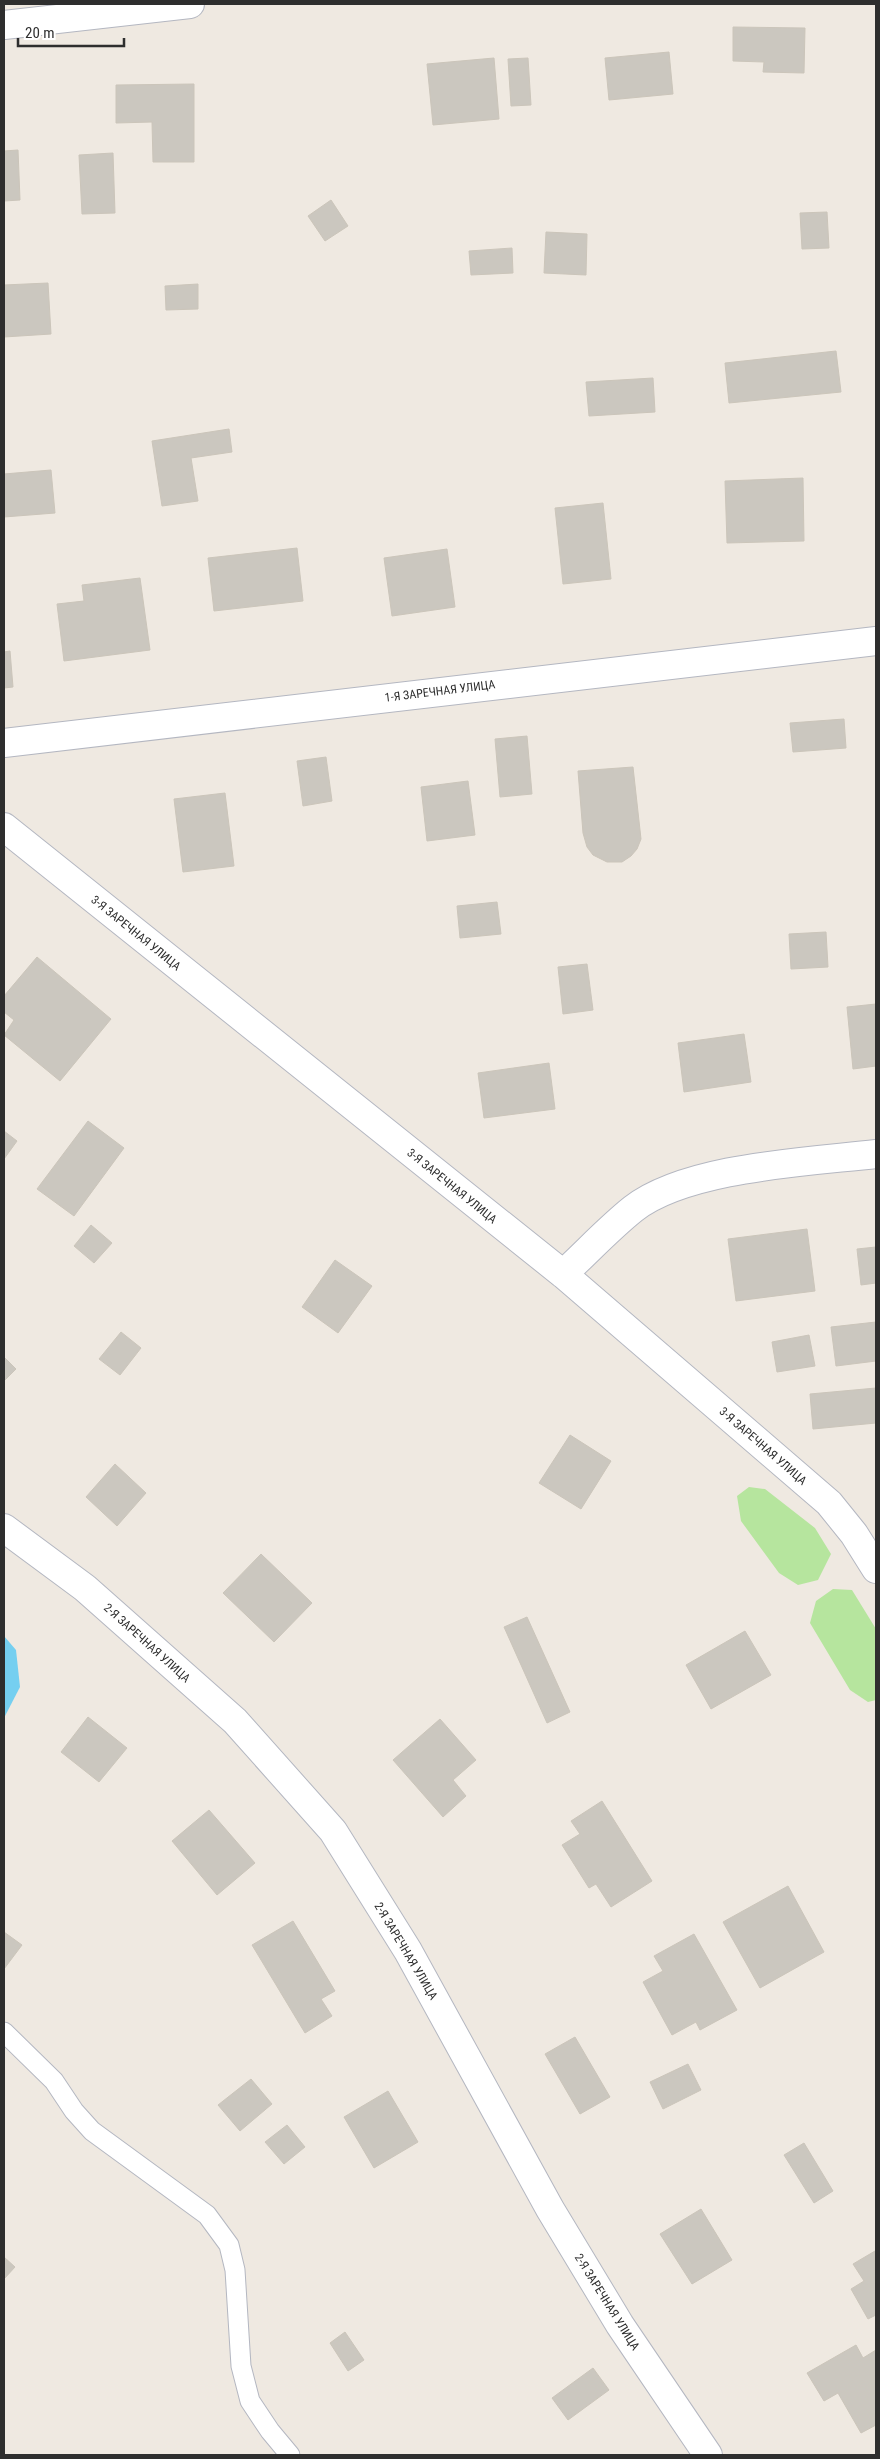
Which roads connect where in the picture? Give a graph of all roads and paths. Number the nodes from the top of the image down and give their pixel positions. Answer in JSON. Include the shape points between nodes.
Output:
{"nodes":[{"id":1,"x":190,"y":4,"type":"edge"},
{"id":2,"x":4,"y":25,"type":"edge"},
{"id":3,"x":876,"y":641,"type":"edge"},
{"id":4,"x":4,"y":743,"type":"edge"},
{"id":5,"x":4,"y":827,"type":"edge"},
{"id":6,"x":876,"y":1154,"type":"edge"},
{"id":7,"x":563,"y":1274,"type":"junction"},
{"id":8,"x":4,"y":1528,"type":"edge"},
{"id":9,"x":876,"y":1569,"type":"edge"},
{"id":10,"x":4,"y":2032,"type":"edge"},
{"id":11,"x":290,"y":2455,"type":"edge"},
{"id":12,"x":708,"y":2455,"type":"edge"}],
"edges":[{"from":1,"to":2,"type":"street"},
{"from":3,"to":4,"type":"street","name":"1-Я ЗАРЕЧНАЯ УЛИЦА"},
{"from":5,"to":7,"type":"street","name":"3-Я ЗАРЕЧНАЯ УЛИЦА"},
{"from":6,"to":7,"type":"street","via":[[705,1177],[661,1192],[633,1209]]},
{"from":7,"to":9,"type":"street","name":"3-Я ЗАРЕЧНАЯ УЛИЦА","via":[[829,1503]]},
{"from":8,"to":12,"type":"street","name":"2-Я ЗАРЕЧНАЯ УЛИЦА","via":[[85,1588],[235,1721],[333,1831],[408,1951],[550,2209],[620,2324]]},
{"from":10,"to":11,"type":"lane","via":[[54,2081],[92,2131],[207,2215],[229,2245],[235,2270],[242,2366],[250,2401]]}]}
